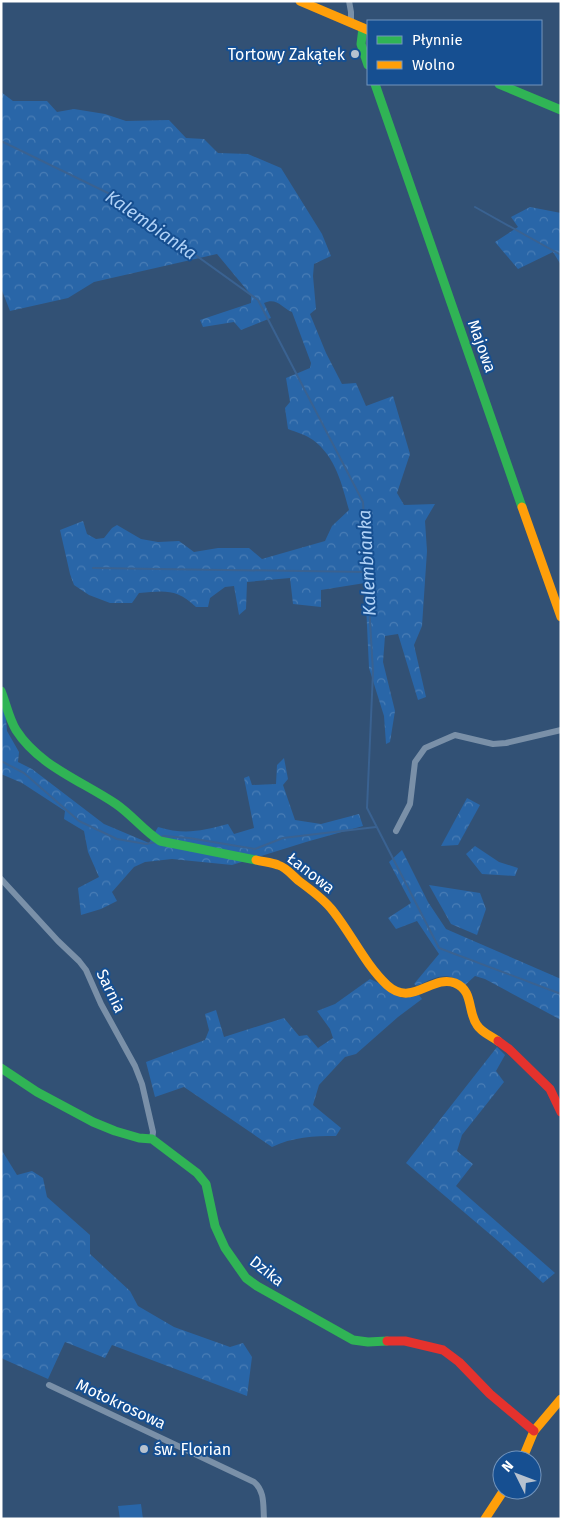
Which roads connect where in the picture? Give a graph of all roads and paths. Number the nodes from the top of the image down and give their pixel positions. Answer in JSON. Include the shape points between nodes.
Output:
{"nodes":[{"id":1,"x":300,"y":1,"type":"edge"},
{"id":2,"x":349,"y":1,"type":"edge"},
{"id":3,"x":351,"y":23,"type":"junction"},
{"id":4,"x":366,"y":29,"type":"edge"},
{"id":5,"x":367,"y":62,"type":"edge"},
{"id":6,"x":375,"y":85,"type":"edge"},
{"id":7,"x":501,"y":85,"type":"edge"},
{"id":8,"x":561,"y":110,"type":"edge"},
{"id":9,"x":561,"y":617,"type":"edge"},
{"id":10,"x":1,"y":691,"type":"edge"},
{"id":11,"x":561,"y":730,"type":"edge"},
{"id":12,"x":396,"y":831,"type":"dead end"},
{"id":13,"x":1,"y":879,"type":"edge"},
{"id":14,"x":1,"y":1068,"type":"edge"},
{"id":15,"x":561,"y":1112,"type":"edge"},
{"id":16,"x":152,"y":1139,"type":"junction"},
{"id":17,"x":49,"y":1385,"type":"dead end"},
{"id":18,"x":561,"y":1399,"type":"edge"},
{"id":19,"x":534,"y":1431,"type":"junction"},
{"id":20,"x":526,"y":1450,"type":"edge"},
{"id":21,"x":498,"y":1500,"type":"edge"},
{"id":22,"x":264,"y":1519,"type":"edge"},
{"id":23,"x":486,"y":1519,"type":"edge"}],
"edges":[{"from":1,"to":3,"type":"street"},
{"from":2,"to":3,"type":"street"},
{"from":3,"to":4,"type":"street"},
{"from":4,"to":5,"type":"street","via":[[361,44]]},
{"from":6,"to":9,"type":"street","name":"Majowa"},
{"from":7,"to":8,"type":"street"},
{"from":10,"to":15,"type":"street","name":"Łanowa","via":[[15,729],[31,749],[58,770],[118,805],[152,836],[160,841],[280,865],[333,911],[388,986],[410,993],[446,982],[455,983],[467,992],[478,1027],[509,1049],[550,1089]]},
{"from":11,"to":12,"type":"street","via":[[493,744],[455,735],[425,748],[415,762],[410,804]]},
{"from":13,"to":16,"type":"street","name":"Sarnia","via":[[86,970],[136,1066]]},
{"from":14,"to":16,"type":"street","name":"Dzika","via":[[93,1122],[139,1138]]},
{"from":16,"to":19,"type":"street","name":"Dzika","via":[[197,1173],[206,1184],[215,1226],[246,1278],[353,1340],[405,1341],[443,1350]]},
{"from":17,"to":22,"type":"street","name":"Motokrosowa","via":[[254,1482],[262,1491]]},
{"from":18,"to":19,"type":"street"},
{"from":19,"to":20,"type":"street"},
{"from":21,"to":23,"type":"street"}]}
